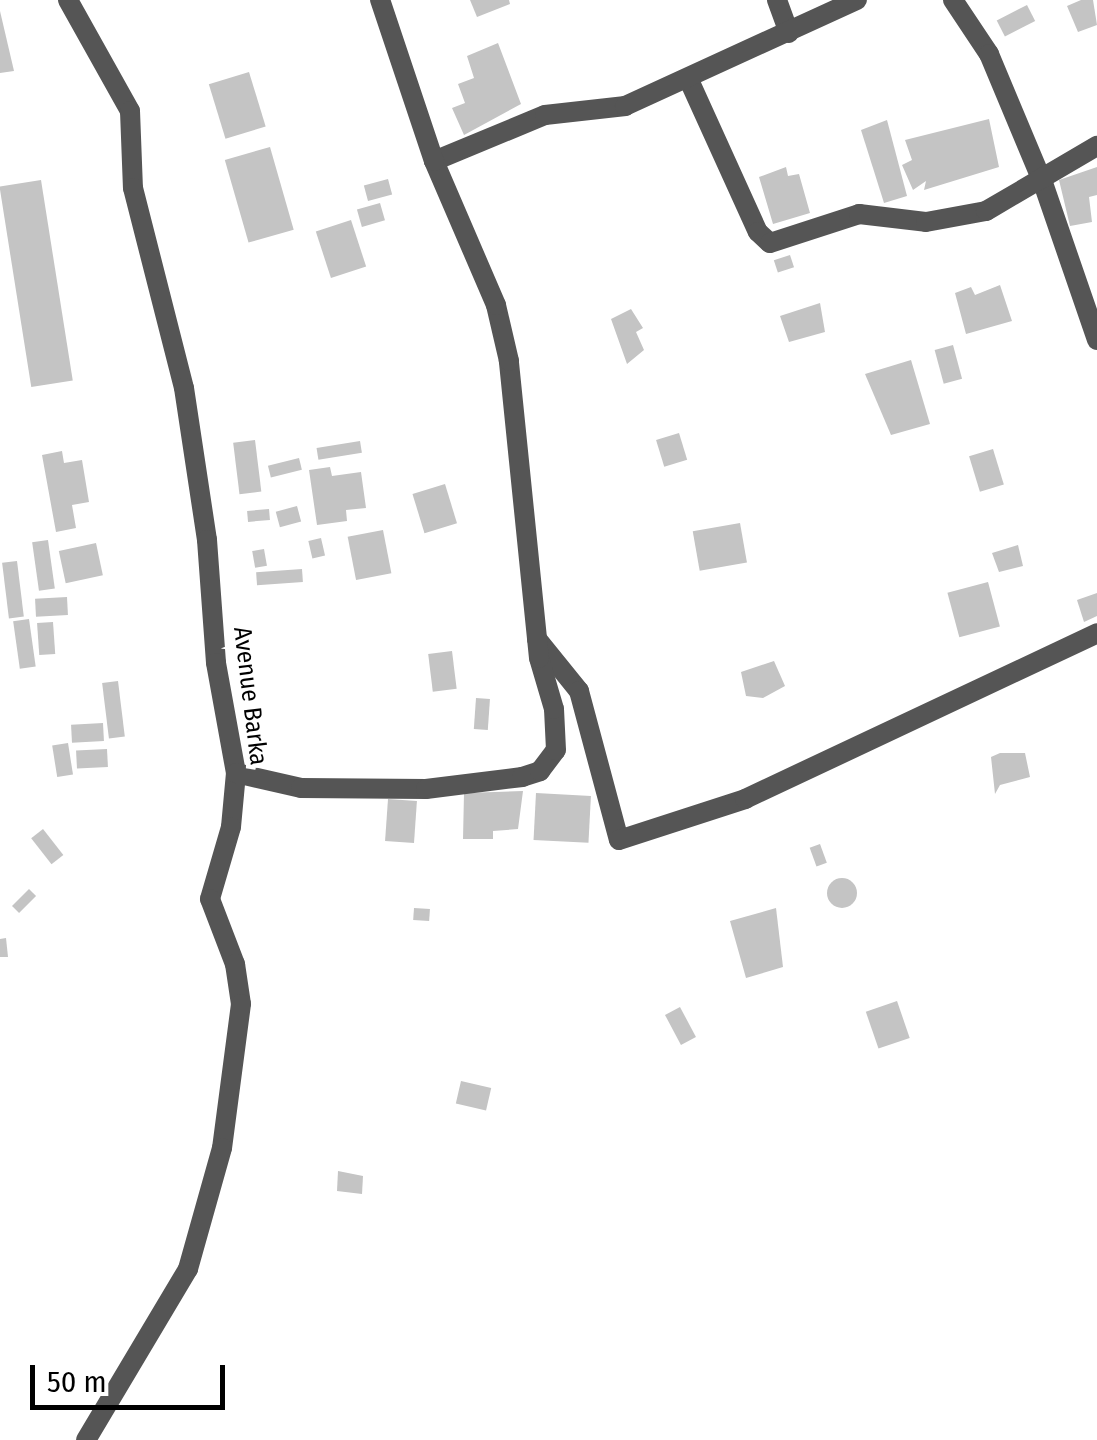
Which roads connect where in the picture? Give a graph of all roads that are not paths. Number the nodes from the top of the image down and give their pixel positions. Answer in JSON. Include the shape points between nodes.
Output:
{"nodes":[{"id":1,"x":68,"y":0,"type":"edge"},
{"id":2,"x":380,"y":0,"type":"edge"},
{"id":3,"x":777,"y":0,"type":"edge"},
{"id":4,"x":857,"y":0,"type":"edge"},
{"id":5,"x":953,"y":0,"type":"edge"},
{"id":6,"x":788,"y":33,"type":"junction"},
{"id":7,"x":688,"y":78,"type":"junction"},
{"id":8,"x":1097,"y":146,"type":"edge"},
{"id":9,"x":434,"y":161,"type":"junction"},
{"id":10,"x":1043,"y":182,"type":"junction"},
{"id":11,"x":1097,"y":340,"type":"edge"},
{"id":12,"x":1097,"y":632,"type":"edge"},
{"id":13,"x":537,"y":639,"type":"junction"},
{"id":14,"x":236,"y":773,"type":"junction"},
{"id":15,"x":86,"y":1440,"type":"edge"}],
"edges":[{"from":1,"to":14,"type":"street","name":"Avenue Barka","via":[[130,111],[133,188],[184,388],[208,540],[216,663]]},
{"from":2,"to":9,"type":"street"},
{"from":3,"to":6,"type":"street"},
{"from":4,"to":6,"type":"street"},
{"from":5,"to":10,"type":"street","via":[[988,54]]},
{"from":6,"to":7,"type":"street"},
{"from":7,"to":9,"type":"street","via":[[625,106],[545,115]]},
{"from":7,"to":10,"type":"street","via":[[758,232],[770,243],[860,214],[956,220]]},
{"from":8,"to":10,"type":"street"},
{"from":9,"to":13,"type":"street","via":[[496,305],[509,361]]},
{"from":10,"to":11,"type":"street"},
{"from":12,"to":13,"type":"street","via":[[745,799],[618,840],[578,691]]},
{"from":13,"to":14,"type":"street","via":[[556,730],[556,750],[540,771],[426,790],[348,791]]},
{"from":14,"to":15,"type":"street","name":"Avenue Barka","via":[[231,827],[210,899],[235,964],[241,1004],[222,1148],[188,1269]]}]}
